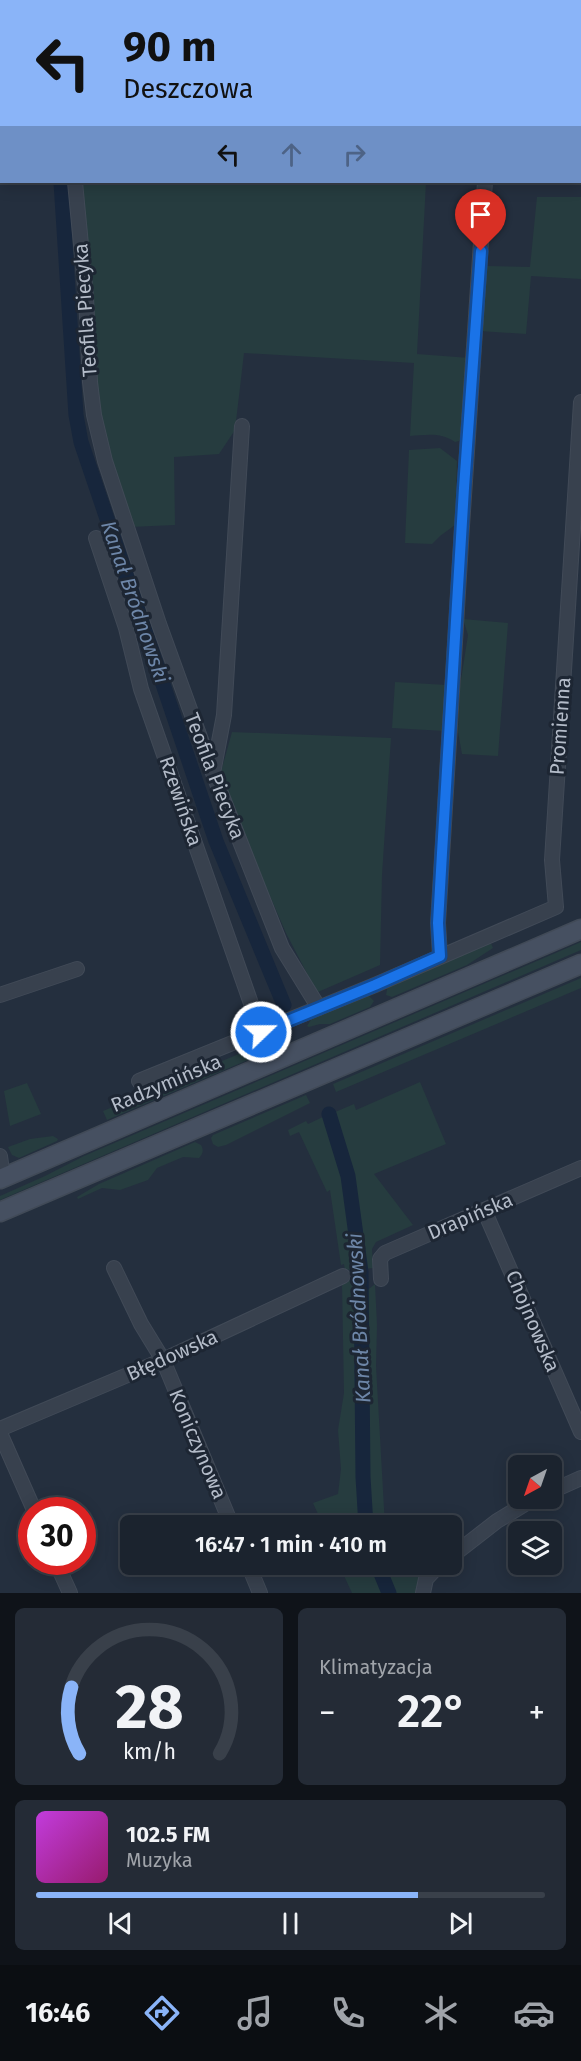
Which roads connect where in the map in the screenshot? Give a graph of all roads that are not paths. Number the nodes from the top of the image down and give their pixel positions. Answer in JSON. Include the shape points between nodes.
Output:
{"nodes":[{"id":1,"x":75,"y":183,"type":"edge"},
{"id":2,"x":485,"y":183,"type":"edge"},
{"id":3,"x":581,"y":402,"type":"edge"},
{"id":4,"x":242,"y":426,"type":"dead end"},
{"id":5,"x":96,"y":538,"type":"dead end"},
{"id":6,"x":213,"y":773,"type":"junction"},
{"id":7,"x":556,"y":907,"type":"joint"},
{"id":8,"x":581,"y":929,"type":"edge"},
{"id":9,"x":440,"y":956,"type":"junction"},
{"id":10,"x":581,"y":964,"type":"edge"},
{"id":11,"x":78,"y":969,"type":"dead end"},
{"id":12,"x":0,"y":995,"type":"edge"},
{"id":13,"x":319,"y":1008,"type":"junction"},
{"id":14,"x":261,"y":1032,"type":"junction"},
{"id":15,"x":274,"y":1062,"type":"junction"},
{"id":16,"x":139,"y":1081,"type":"dead end"},
{"id":17,"x":0,"y":1156,"type":"edge"},
{"id":18,"x":581,"y":1168,"type":"edge"},
{"id":19,"x":1,"y":1178,"type":"edge"},
{"id":20,"x":484,"y":1210,"type":"junction"},
{"id":21,"x":0,"y":1212,"type":"edge"},
{"id":22,"x":114,"y":1268,"type":"dead end"},
{"id":23,"x":343,"y":1276,"type":"dead end"},
{"id":24,"x":381,"y":1279,"type":"dead end"},
{"id":25,"x":163,"y":1360,"type":"junction"},
{"id":26,"x":0,"y":1431,"type":"edge"},
{"id":27,"x":581,"y":1432,"type":"edge"},
{"id":28,"x":581,"y":1478,"type":"edge"},
{"id":29,"x":562,"y":1487,"type":"edge"},
{"id":30,"x":28,"y":1497,"type":"edge"},
{"id":31,"x":517,"y":1509,"type":"edge"},
{"id":32,"x":227,"y":1515,"type":"edge"},
{"id":33,"x":462,"y":1548,"type":"edge"},
{"id":34,"x":62,"y":1575,"type":"edge"},
{"id":35,"x":253,"y":1575,"type":"edge"},
{"id":36,"x":430,"y":1575,"type":"edge"},
{"id":37,"x":70,"y":1593,"type":"edge"},
{"id":38,"x":260,"y":1593,"type":"edge"},
{"id":39,"x":423,"y":1593,"type":"edge"}],
"edges":[{"from":1,"to":6,"type":"street","name":"Teofila Piecyka","via":[[94,415],[140,569]]},
{"from":2,"to":9,"type":"street","via":[[439,911]]},
{"from":3,"to":7,"type":"street","name":"Promienna","via":[[552,860]]},
{"from":4,"to":6,"type":"street","via":[[224,715]]},
{"from":5,"to":14,"type":"street","name":"Rzewińska","via":[[126,628],[141,689]]},
{"from":6,"to":13,"type":"street","name":"Teofila Piecyka","via":[[282,948]]},
{"from":7,"to":9,"type":"street","name":"Radzymińska"},
{"from":8,"to":15,"type":"main road","name":"Radzymińska"},
{"from":9,"to":13,"type":"street","name":"Radzymińska"},
{"from":10,"to":21,"type":"main road"},
{"from":11,"to":12,"type":"street"},
{"from":13,"to":14,"type":"street","name":"Radzymińska"},
{"from":14,"to":15,"type":"street","name":"Rzewińska"},
{"from":14,"to":16,"type":"street","name":"Radzymińska"},
{"from":15,"to":19,"type":"main road","name":"Radzymińska"},
{"from":17,"to":19,"type":"street"},
{"from":18,"to":20,"type":"street","name":"Drapińska"},
{"from":20,"to":24,"type":"street","name":"Drapińska","via":[[382,1255]]},
{"from":20,"to":27,"type":"street","name":"Chojnowska"},
{"from":22,"to":25,"type":"street","name":"Koniczynowa"},
{"from":23,"to":25,"type":"street","name":"Błędowska"},
{"from":25,"to":26,"type":"street","name":"Błędowska"},
{"from":25,"to":32,"type":"street","name":"Koniczynowa"},
{"from":26,"to":30,"type":"street"},
{"from":28,"to":29,"type":"street"},
{"from":31,"to":33,"type":"street"},
{"from":34,"to":37,"type":"street"},
{"from":35,"to":38,"type":"street"},
{"from":36,"to":39,"type":"street"}]}
